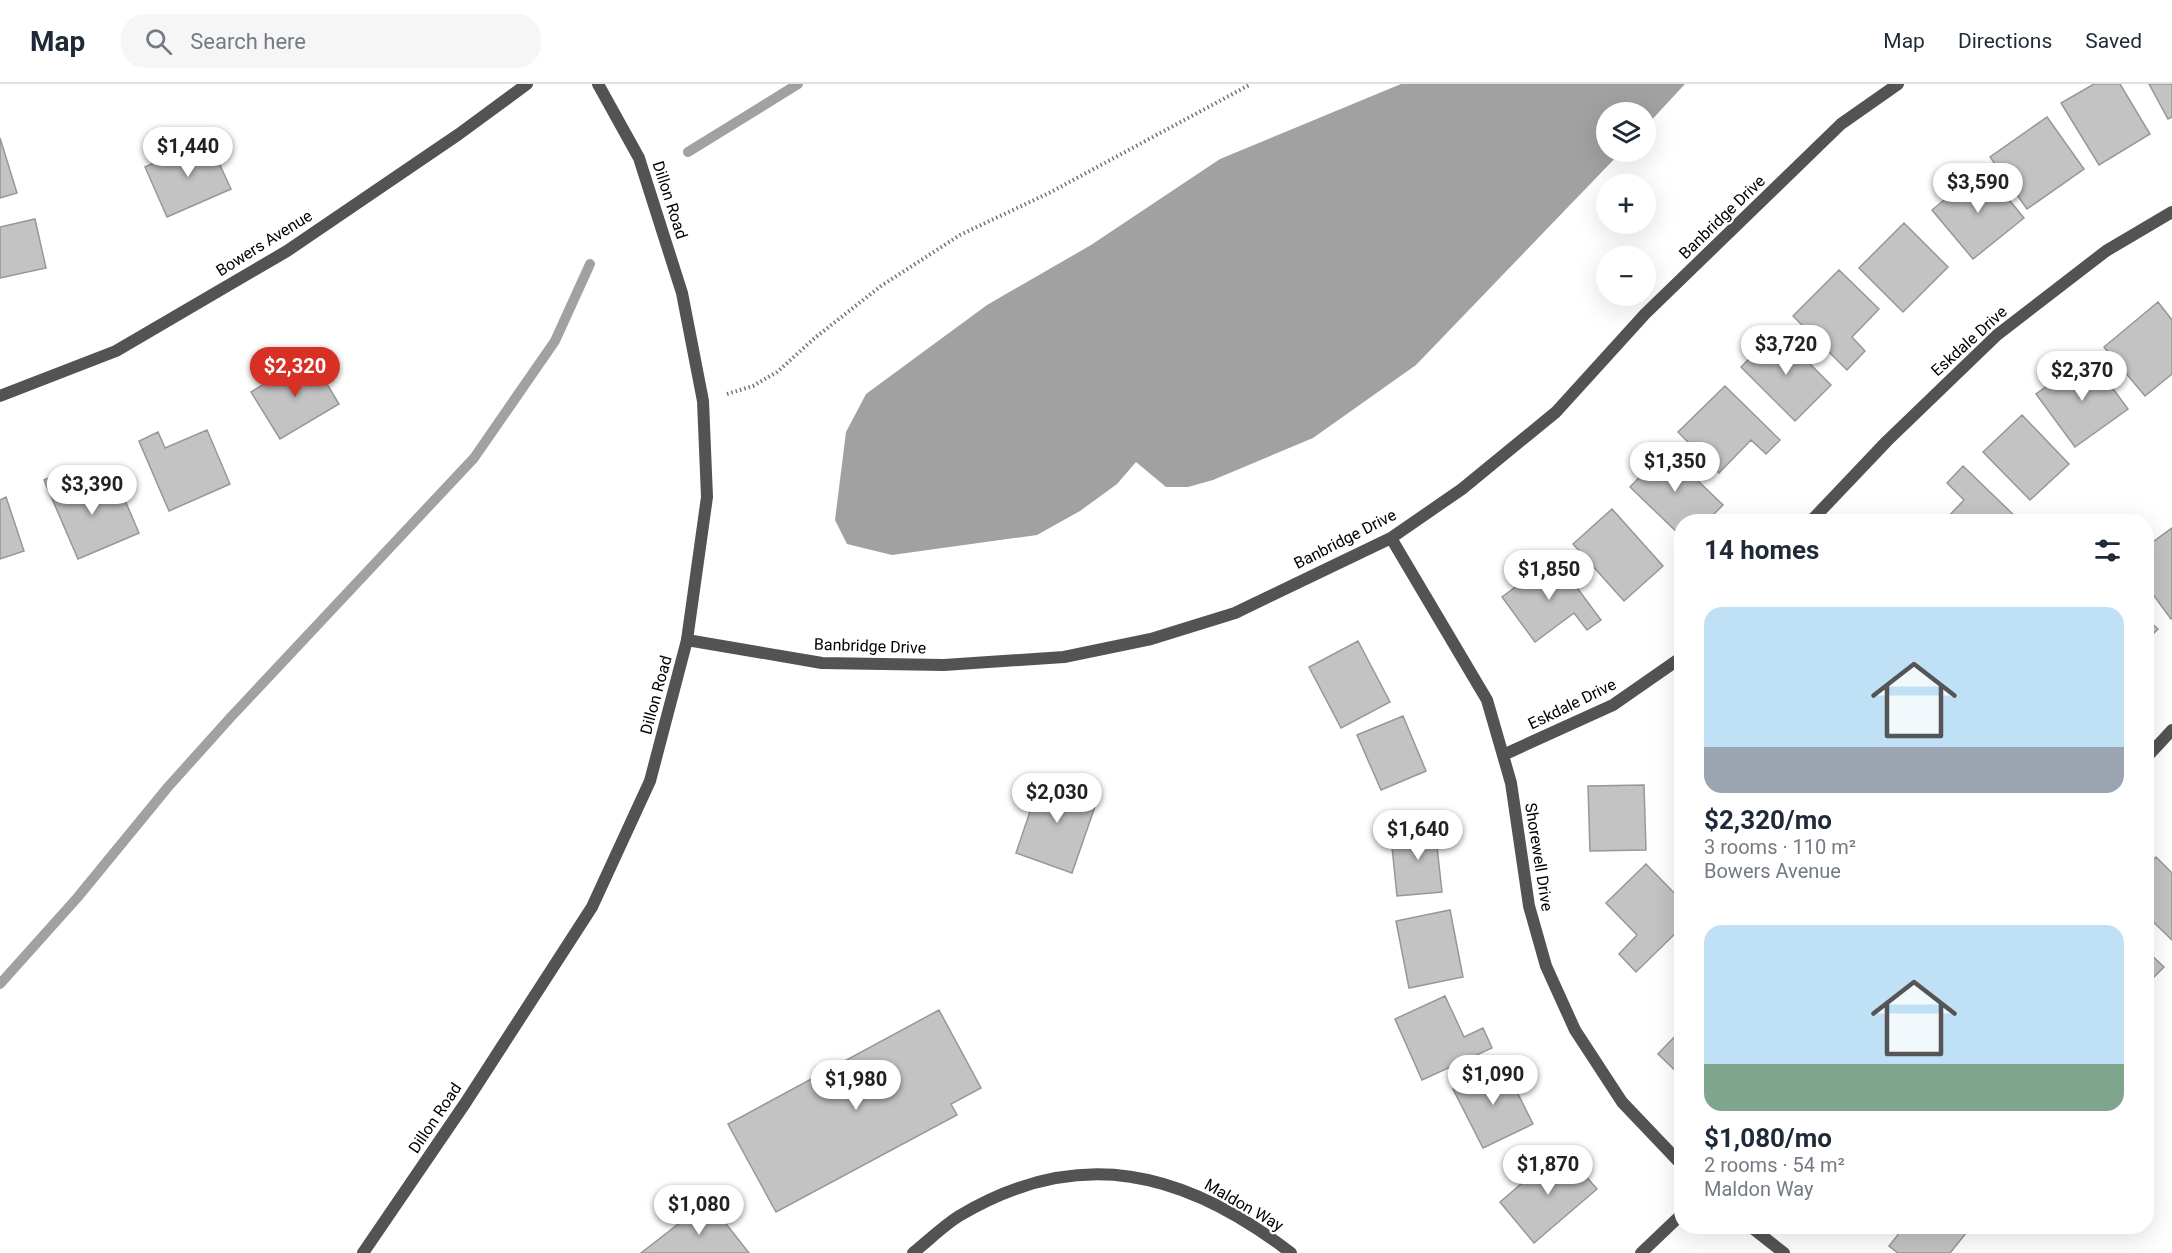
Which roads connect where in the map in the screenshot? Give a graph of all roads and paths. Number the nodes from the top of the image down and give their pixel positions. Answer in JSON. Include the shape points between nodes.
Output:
{"nodes":[{"id":1,"x":527,"y":84,"type":"edge"},
{"id":2,"x":598,"y":84,"type":"edge"},
{"id":3,"x":1251,"y":84,"type":"edge"},
{"id":4,"x":1898,"y":84,"type":"edge"},
{"id":5,"x":2172,"y":212,"type":"edge"},
{"id":6,"x":0,"y":396,"type":"edge"},
{"id":7,"x":703,"y":401,"type":"junction"},
{"id":8,"x":1818,"y":514,"type":"edge"},
{"id":9,"x":1391,"y":538,"type":"junction"},
{"id":10,"x":687,"y":640,"type":"junction"},
{"id":11,"x":1674,"y":663,"type":"edge"},
{"id":12,"x":2172,"y":730,"type":"edge"},
{"id":13,"x":2154,"y":749,"type":"edge"},
{"id":14,"x":1503,"y":755,"type":"junction"},
{"id":15,"x":1674,"y":1157,"type":"edge"},
{"id":16,"x":1674,"y":1222,"type":"edge"},
{"id":17,"x":1760,"y":1234,"type":"edge"},
{"id":18,"x":363,"y":1253,"type":"edge"},
{"id":19,"x":913,"y":1253,"type":"edge"},
{"id":20,"x":1291,"y":1253,"type":"edge"},
{"id":21,"x":1641,"y":1253,"type":"edge"},
{"id":22,"x":1784,"y":1253,"type":"edge"}],
"edges":[{"from":1,"to":6,"type":"street","name":"Bowers Avenue","via":[[277,257],[116,351]]},
{"from":2,"to":7,"type":"street","name":"Dillon Road","via":[[639,158],[682,293]]},
{"from":3,"to":7,"type":"path","via":[[1051,192],[960,235],[881,286],[777,372],[753,386]]},
{"from":4,"to":9,"type":"street","name":"Banbridge Drive","via":[[1841,124],[1645,314],[1556,412],[1462,489]]},
{"from":5,"to":8,"type":"street","name":"Eskdale Drive","via":[[2106,251],[1997,335]]},
{"from":7,"to":10,"type":"street","name":"Dillon Road","via":[[707,498]]},
{"from":9,"to":10,"type":"street","name":"Banbridge Drive","via":[[1235,613],[1150,639],[1064,657],[944,665],[822,663]]},
{"from":9,"to":14,"type":"street","name":"Shorewell Drive","via":[[1487,700]]},
{"from":10,"to":18,"type":"street","name":"Dillon Road","via":[[650,781],[592,907]]},
{"from":11,"to":14,"type":"street","name":"Eskdale Drive","via":[[1613,705]]},
{"from":12,"to":13,"type":"street"},
{"from":14,"to":15,"type":"street","name":"Shorewell Drive","via":[[1511,783],[1529,906],[1546,966],[1575,1029],[1622,1102]]},
{"from":16,"to":21,"type":"street"},
{"from":17,"to":22,"type":"street"},
{"from":19,"to":20,"type":"street","name":"Maldon Way","via":[[958,1217],[1002,1194],[1041,1181],[1087,1174],[1128,1176],[1168,1184],[1215,1203]]}]}
